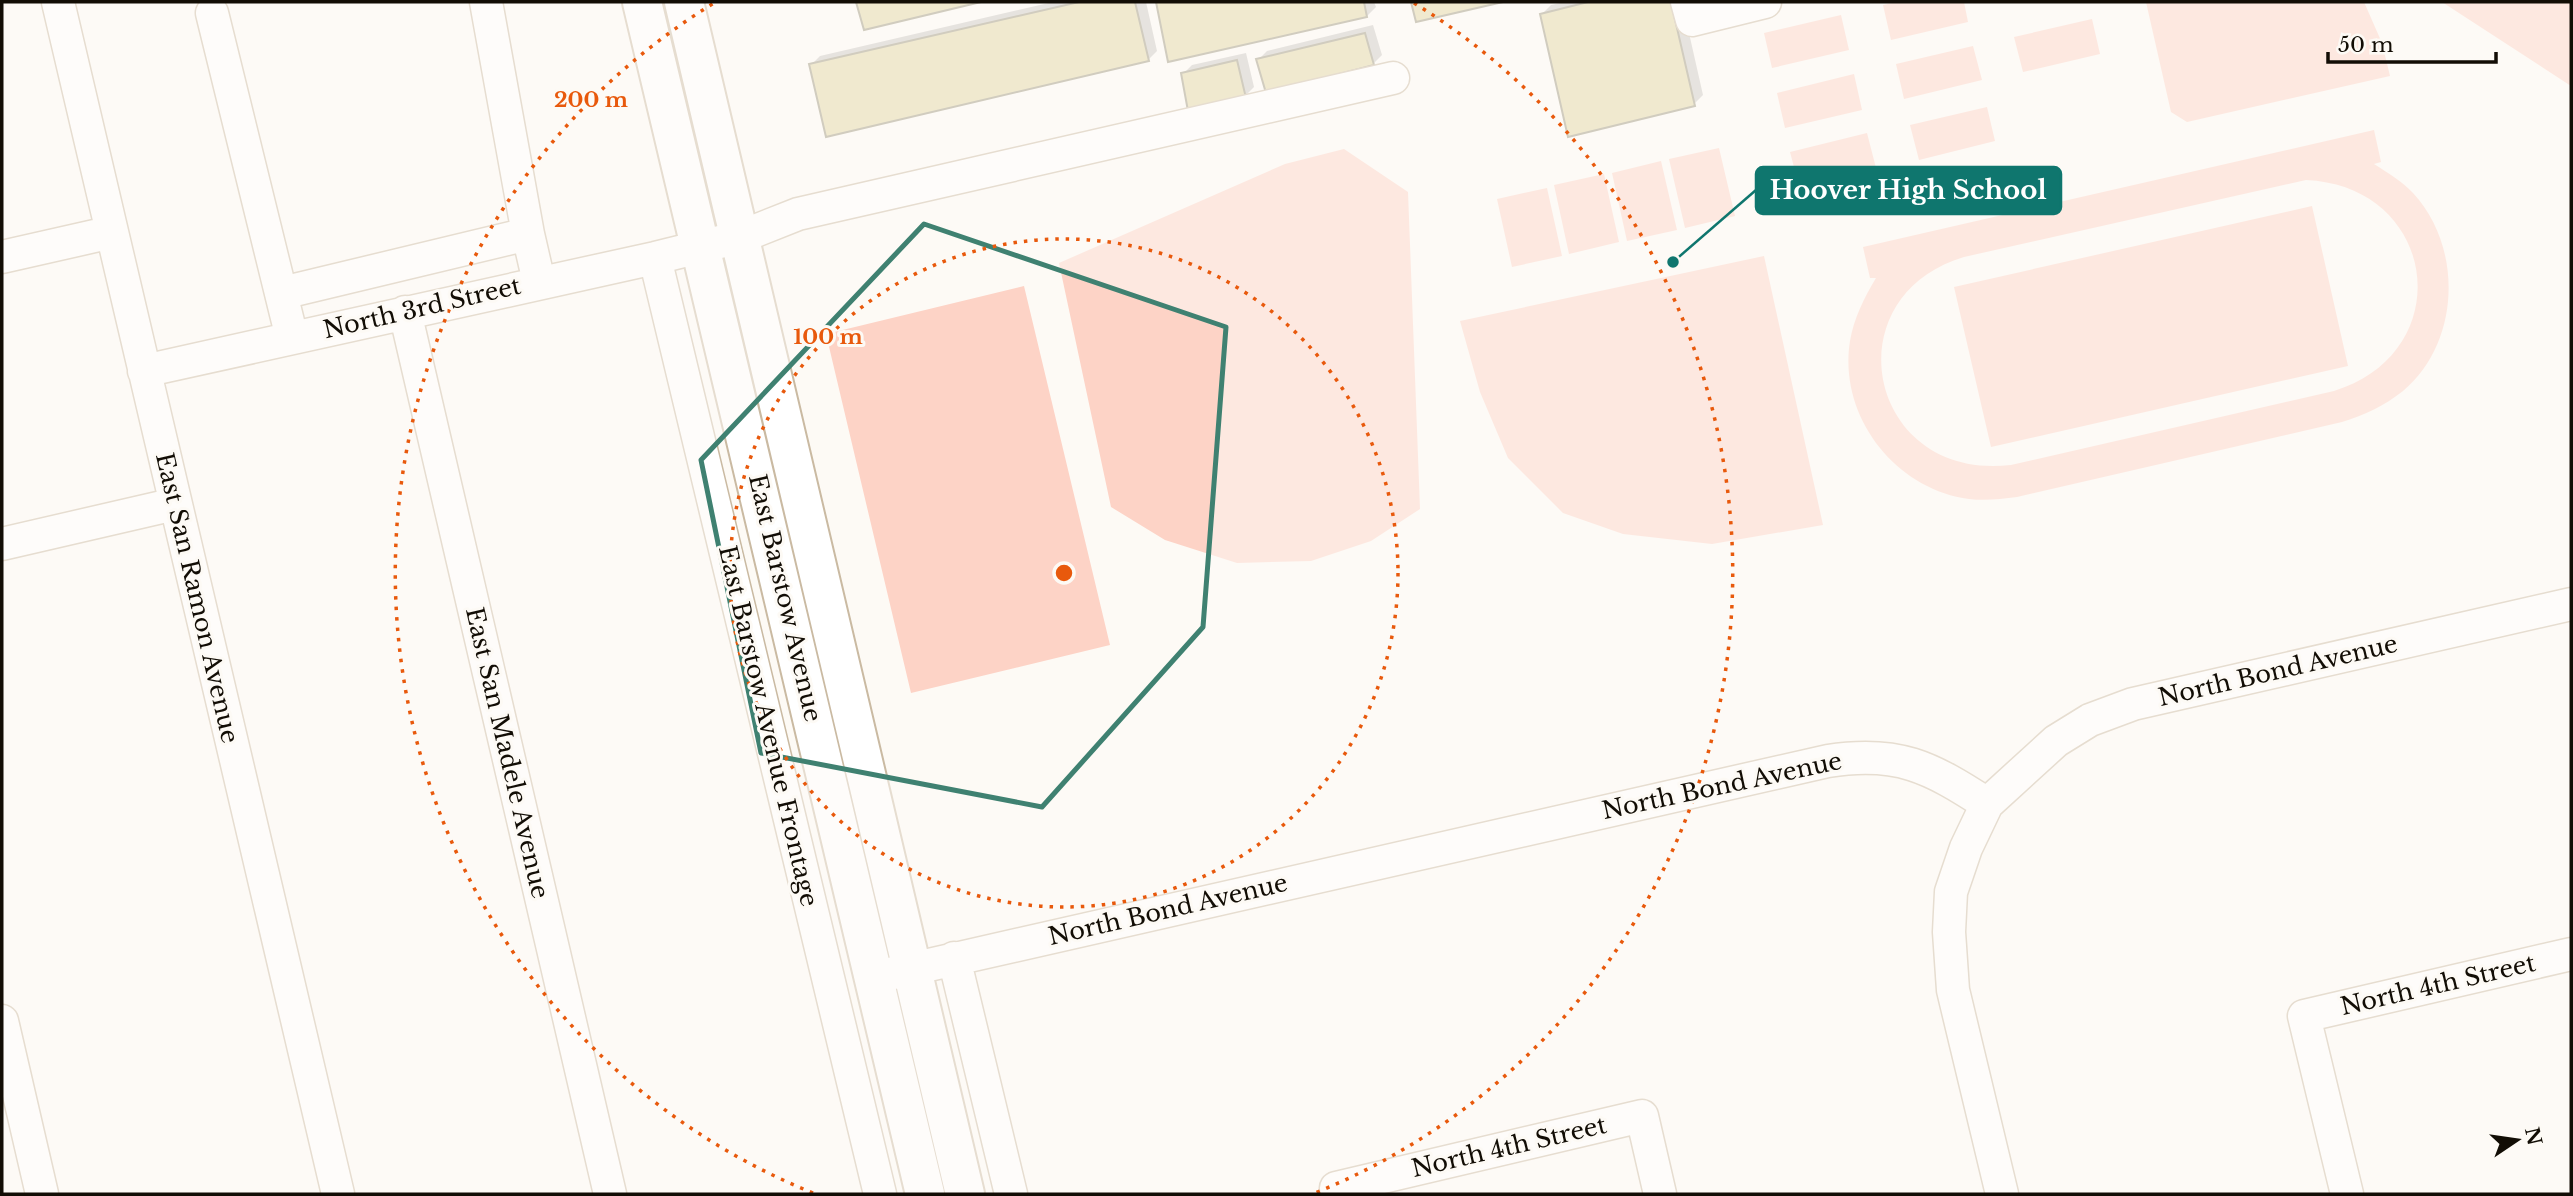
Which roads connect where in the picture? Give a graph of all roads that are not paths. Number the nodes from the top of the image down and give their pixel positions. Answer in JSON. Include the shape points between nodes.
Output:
{"nodes":[{"id":1,"x":58,"y":2,"type":"edge"},
{"id":2,"x":486,"y":2,"type":"edge"},
{"id":3,"x":642,"y":2,"type":"edge"},
{"id":4,"x":684,"y":2,"type":"edge"},
{"id":5,"x":1687,"y":2,"type":"edge"},
{"id":6,"x":1766,"y":2,"type":"edge"},
{"id":7,"x":212,"y":13,"type":"dead end"},
{"id":8,"x":1393,"y":78,"type":"dead end"},
{"id":9,"x":111,"y":232,"type":"junction"},
{"id":10,"x":528,"y":234,"type":"junction"},
{"id":11,"x":740,"y":237,"type":"junction"},
{"id":12,"x":701,"y":246,"type":"junction"},
{"id":13,"x":2,"y":257,"type":"edge"},
{"id":14,"x":655,"y":257,"type":"junction"},
{"id":15,"x":539,"y":282,"type":"junction"},
{"id":16,"x":282,"y":293,"type":"junction"},
{"id":17,"x":405,"y":312,"type":"junction"},
{"id":18,"x":292,"y":338,"type":"junction"},
{"id":19,"x":144,"y":371,"type":"junction"},
{"id":20,"x":175,"y":504,"type":"junction"},
{"id":21,"x":2,"y":544,"type":"edge"},
{"id":22,"x":2571,"y":604,"type":"edge"},
{"id":23,"x":1987,"y":804,"type":"junction"},
{"id":24,"x":2571,"y":954,"type":"edge"},
{"id":25,"x":954,"y":958,"type":"junction"},
{"id":26,"x":914,"y":968,"type":"junction"},
{"id":27,"x":876,"y":977,"type":"junction"},
{"id":28,"x":2,"y":1021,"type":"edge"},
{"id":29,"x":1337,"y":1191,"type":"edge"},
{"id":30,"x":42,"y":1194,"type":"edge"},
{"id":31,"x":338,"y":1194,"type":"edge"},
{"id":32,"x":610,"y":1194,"type":"edge"},
{"id":33,"x":880,"y":1194,"type":"edge"},
{"id":34,"x":925,"y":1194,"type":"edge"},
{"id":35,"x":965,"y":1194,"type":"edge"},
{"id":36,"x":1011,"y":1194,"type":"edge"},
{"id":37,"x":1660,"y":1194,"type":"edge"},
{"id":38,"x":2002,"y":1194,"type":"edge"},
{"id":39,"x":2347,"y":1194,"type":"edge"}],
"edges":[{"from":1,"to":9,"type":"street","name":"East San Ramon Avenue"},
{"from":2,"to":10,"type":"street"},
{"from":3,"to":12,"type":"main road","name":"East Barstow Avenue"},
{"from":4,"to":11,"type":"main road","name":"East Barstow Avenue"},
{"from":5,"to":6,"type":"street","via":[[1692,19]]},
{"from":7,"to":16,"type":"street"},
{"from":8,"to":11,"type":"street","name":"North 3rd Street","via":[[798,214]]},
{"from":9,"to":13,"type":"street"},
{"from":9,"to":19,"type":"street","name":"East San Ramon Avenue"},
{"from":10,"to":15,"type":"street"},
{"from":10,"to":16,"type":"street"},
{"from":11,"to":12,"type":"street","name":"North 3rd Street"},
{"from":11,"to":26,"type":"main road","name":"East Barstow Avenue"},
{"from":12,"to":14,"type":"street","name":"North 3rd Street"},
{"from":12,"to":27,"type":"main road","name":"East Barstow Avenue"},
{"from":14,"to":15,"type":"street","name":"North 3rd Street"},
{"from":14,"to":33,"type":"street","name":"East Barstow Avenue Frontage"},
{"from":15,"to":17,"type":"street","name":"North 3rd Street"},
{"from":16,"to":18,"type":"street"},
{"from":17,"to":18,"type":"street","name":"North 3rd Street"},
{"from":17,"to":32,"type":"street","name":"East San Madele Avenue"},
{"from":18,"to":19,"type":"street","name":"North 3rd Street"},
{"from":19,"to":20,"type":"street","name":"East San Ramon Avenue"},
{"from":20,"to":21,"type":"street"},
{"from":20,"to":31,"type":"street","name":"East San Ramon Avenue"},
{"from":22,"to":23,"type":"street","name":"North Bond Avenue","via":[[2133,704],[2090,720],[2056,741]]},
{"from":23,"to":25,"type":"street","name":"North Bond Avenue","via":[[1930,771],[1896,759],[1860,756]]},
{"from":23,"to":38,"type":"street","via":[[1951,892],[1949,932],[1953,990]]},
{"from":24,"to":39,"type":"street","name":"North 4th Street","via":[[2304,1016]]},
{"from":25,"to":26,"type":"street","name":"North Bond Avenue"},
{"from":25,"to":36,"type":"street"},
{"from":26,"to":27,"type":"street","name":"North Bond Avenue"},
{"from":26,"to":35,"type":"main road","name":"East Barstow Avenue"},
{"from":27,"to":34,"type":"main road","name":"East Barstow Avenue"},
{"from":28,"to":30,"type":"street"},
{"from":29,"to":37,"type":"street","name":"North 4th Street","via":[[1642,1116]]}]}
